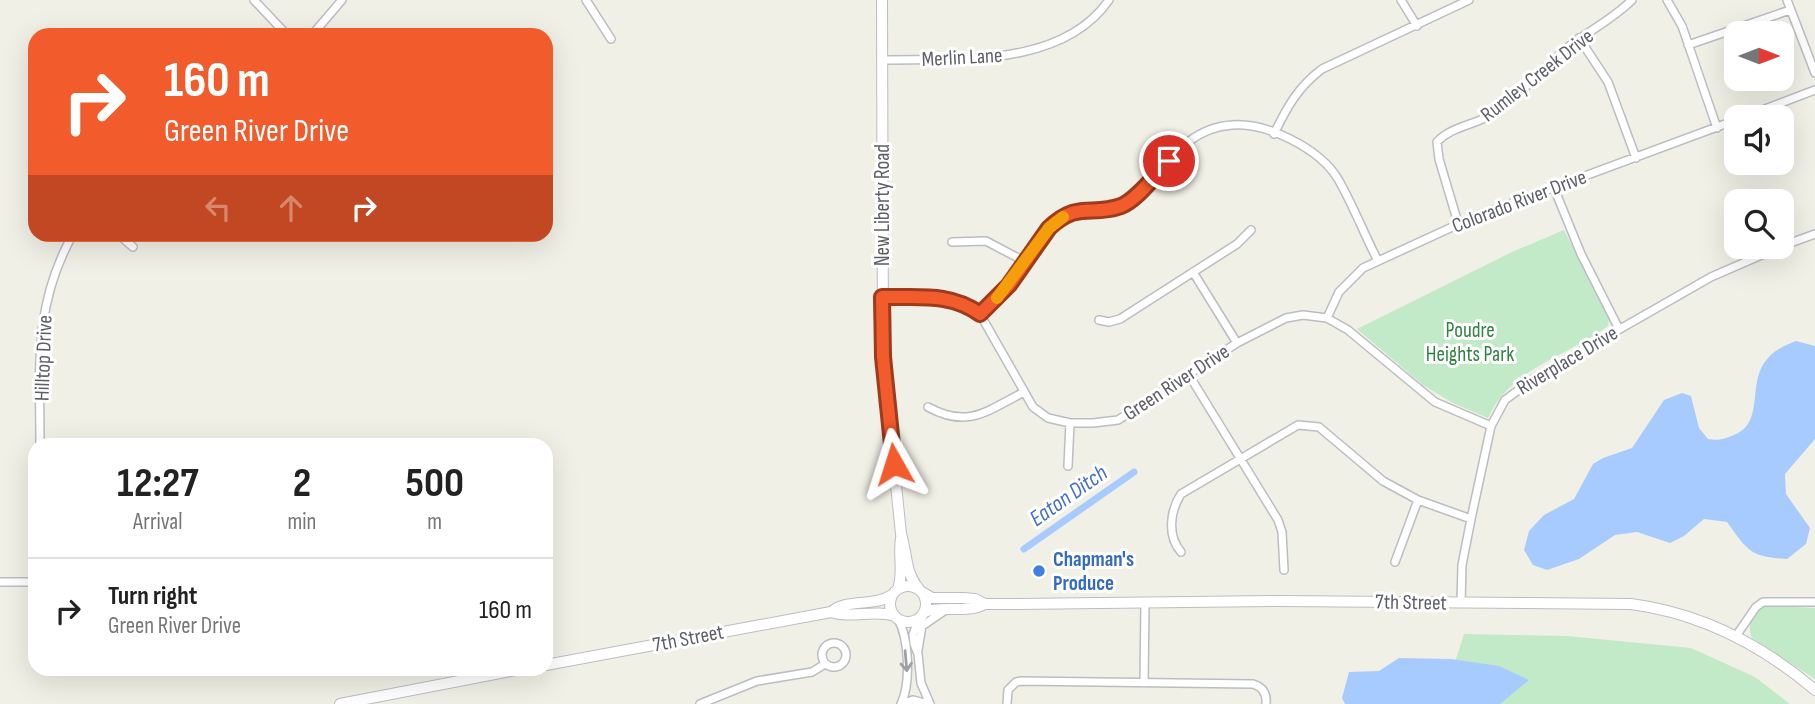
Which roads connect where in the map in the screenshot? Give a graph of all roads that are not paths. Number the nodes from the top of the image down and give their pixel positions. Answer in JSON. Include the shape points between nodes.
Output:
{"nodes":[{"id":1,"x":254,"y":0,"type":"edge"},
{"id":2,"x":342,"y":0,"type":"edge"},
{"id":3,"x":586,"y":0,"type":"edge"},
{"id":4,"x":882,"y":0,"type":"edge"},
{"id":5,"x":1109,"y":0,"type":"edge"},
{"id":6,"x":1401,"y":0,"type":"edge"},
{"id":7,"x":1469,"y":0,"type":"edge"},
{"id":8,"x":1632,"y":0,"type":"edge"},
{"id":9,"x":1667,"y":0,"type":"edge"},
{"id":10,"x":1787,"y":0,"type":"edge"},
{"id":11,"x":1790,"y":10,"type":"junction"},
{"id":12,"x":1417,"y":26,"type":"junction"},
{"id":13,"x":280,"y":28,"type":"edge"},
{"id":14,"x":318,"y":28,"type":"edge"},
{"id":15,"x":1579,"y":38,"type":"junction"},
{"id":16,"x":611,"y":39,"type":"dead end"},
{"id":17,"x":1688,"y":45,"type":"junction"},
{"id":18,"x":882,"y":60,"type":"junction"},
{"id":19,"x":1815,"y":72,"type":"edge"},
{"id":20,"x":1815,"y":90,"type":"edge"},
{"id":21,"x":1776,"y":105,"type":"edge"},
{"id":22,"x":1724,"y":125,"type":"edge"},
{"id":23,"x":1717,"y":128,"type":"junction"},
{"id":24,"x":1274,"y":134,"type":"junction"},
{"id":25,"x":1636,"y":158,"type":"junction"},
{"id":26,"x":1554,"y":188,"type":"junction"},
{"id":27,"x":1458,"y":223,"type":"junction"},
{"id":28,"x":1251,"y":230,"type":"dead end"},
{"id":29,"x":1815,"y":234,"type":"edge"},
{"id":30,"x":1794,"y":241,"type":"edge"},
{"id":31,"x":69,"y":242,"type":"edge"},
{"id":32,"x":127,"y":242,"type":"edge"},
{"id":33,"x":952,"y":242,"type":"dead end"},
{"id":34,"x":133,"y":247,"type":"dead end"},
{"id":35,"x":1751,"y":259,"type":"edge"},
{"id":36,"x":1024,"y":261,"type":"junction"},
{"id":37,"x":1378,"y":261,"type":"junction"},
{"id":38,"x":1193,"y":272,"type":"junction"},
{"id":39,"x":882,"y":297,"type":"junction"},
{"id":40,"x":980,"y":314,"type":"junction"},
{"id":41,"x":1328,"y":318,"type":"junction"},
{"id":42,"x":1099,"y":320,"type":"dead end"},
{"id":43,"x":1619,"y":329,"type":"junction"},
{"id":44,"x":1237,"y":343,"type":"junction"},
{"id":45,"x":1189,"y":375,"type":"junction"},
{"id":46,"x":1024,"y":392,"type":"junction"},
{"id":47,"x":928,"y":407,"type":"dead end"},
{"id":48,"x":1070,"y":423,"type":"junction"},
{"id":49,"x":1491,"y":426,"type":"junction"},
{"id":50,"x":40,"y":438,"type":"edge"},
{"id":51,"x":1240,"y":459,"type":"junction"},
{"id":52,"x":1068,"y":466,"type":"dead end"},
{"id":53,"x":1418,"y":500,"type":"junction"},
{"id":54,"x":1471,"y":519,"type":"junction"},
{"id":55,"x":901,"y":534,"type":"junction"},
{"id":56,"x":1181,"y":552,"type":"dead end"},
{"id":57,"x":1395,"y":562,"type":"dead end"},
{"id":58,"x":1284,"y":570,"type":"dead end"},
{"id":59,"x":0,"y":582,"type":"edge"},
{"id":60,"x":28,"y":582,"type":"edge"},
{"id":61,"x":920,"y":590,"type":"junction"},
{"id":62,"x":895,"y":592,"type":"junction"},
{"id":63,"x":1145,"y":602,"type":"junction"},
{"id":64,"x":1815,"y":602,"type":"edge"},
{"id":65,"x":1461,"y":603,"type":"junction"},
{"id":66,"x":985,"y":604,"type":"junction"},
{"id":67,"x":949,"y":608,"type":"junction"},
{"id":68,"x":831,"y":612,"type":"junction"},
{"id":69,"x":921,"y":616,"type":"junction"},
{"id":70,"x":896,"y":617,"type":"junction"},
{"id":71,"x":1736,"y":636,"type":"junction"},
{"id":72,"x":918,"y":654,"type":"junction"},
{"id":73,"x":553,"y":664,"type":"edge"},
{"id":74,"x":825,"y":664,"type":"dead end"},
{"id":75,"x":485,"y":676,"type":"edge"},
{"id":76,"x":1144,"y":683,"type":"junction"},
{"id":77,"x":1815,"y":690,"type":"edge"},
{"id":78,"x":340,"y":704,"type":"edge"},
{"id":79,"x":700,"y":704,"type":"edge"},
{"id":80,"x":705,"y":704,"type":"edge"},
{"id":81,"x":901,"y":704,"type":"edge"},
{"id":82,"x":929,"y":704,"type":"edge"},
{"id":83,"x":1007,"y":704,"type":"edge"},
{"id":84,"x":1266,"y":704,"type":"edge"}],
"edges":[{"from":1,"to":13,"type":"street"},
{"from":2,"to":14,"type":"street"},
{"from":3,"to":16,"type":"street"},
{"from":4,"to":18,"type":"street","name":"New Liberty Road"},
{"from":5,"to":18,"type":"street","name":"Merlin Lane","via":[[1072,33],[1000,58]]},
{"from":6,"to":12,"type":"street"},
{"from":7,"to":12,"type":"street"},
{"from":8,"to":15,"type":"street","name":"Rumley Creek Drive"},
{"from":9,"to":17,"type":"street"},
{"from":10,"to":11,"type":"street"},
{"from":11,"to":17,"type":"street"},
{"from":11,"to":19,"type":"street"},
{"from":12,"to":24,"type":"street","via":[[1322,69],[1306,81],[1289,102]]},
{"from":15,"to":25,"type":"street","via":[[1608,82]]},
{"from":15,"to":27,"type":"street","name":"Rumley Creek Drive","via":[[1494,113],[1437,142]]},
{"from":17,"to":23,"type":"street"},
{"from":18,"to":39,"type":"street","name":"New Liberty Road"},
{"from":20,"to":21,"type":"street"},
{"from":22,"to":23,"type":"street","name":"Colorado River Drive"},
{"from":23,"to":25,"type":"street","name":"Colorado River Drive"},
{"from":24,"to":36,"type":"street","via":[[1251,126],[1213,128],[1188,142],[1128,203],[1077,210],[1056,221]]},
{"from":24,"to":37,"type":"street","via":[[1309,150],[1337,178]]},
{"from":25,"to":26,"type":"street","name":"Colorado River Drive"},
{"from":26,"to":27,"type":"street","name":"Colorado River Drive"},
{"from":26,"to":43,"type":"street"},
{"from":27,"to":37,"type":"street","name":"Colorado River Drive"},
{"from":28,"to":38,"type":"street"},
{"from":29,"to":30,"type":"street","name":"Riverplace Drive"},
{"from":31,"to":50,"type":"street","name":"Hilltop Drive","via":[[52,279],[42,323]]},
{"from":32,"to":34,"type":"street"},
{"from":33,"to":36,"type":"street","via":[[986,241]]},
{"from":35,"to":43,"type":"street","name":"Riverplace Drive"},
{"from":36,"to":40,"type":"street","via":[[1009,285]]},
{"from":37,"to":41,"type":"street","name":"Colorado River Drive","via":[[1352,277],[1339,292]]},
{"from":38,"to":42,"type":"street","via":[[1120,319]]},
{"from":38,"to":44,"type":"street"},
{"from":39,"to":40,"type":"street","via":[[948,299]]},
{"from":39,"to":55,"type":"street","name":"New Liberty Road","via":[[883,357]]},
{"from":40,"to":46,"type":"street","name":"Green River Drive"},
{"from":41,"to":44,"type":"street","name":"Green River Drive","via":[[1286,318]]},
{"from":41,"to":49,"type":"street","via":[[1435,402]]},
{"from":43,"to":49,"type":"street","name":"Riverplace Drive","via":[[1515,391]]},
{"from":44,"to":45,"type":"street","name":"Green River Drive"},
{"from":45,"to":48,"type":"street","name":"Green River Drive","via":[[1118,420]]},
{"from":45,"to":51,"type":"street"},
{"from":46,"to":47,"type":"street","via":[[964,419]]},
{"from":46,"to":48,"type":"street","name":"Green River Drive","via":[[1048,418]]},
{"from":48,"to":52,"type":"street"},
{"from":49,"to":54,"type":"street","name":"Riverplace Drive"},
{"from":51,"to":53,"type":"street","via":[[1298,425],[1319,427],[1383,481]]},
{"from":51,"to":56,"type":"street","via":[[1181,494],[1172,519],[1174,544]]},
{"from":51,"to":58,"type":"street","via":[[1278,520]]},
{"from":53,"to":54,"type":"street"},
{"from":53,"to":57,"type":"street"},
{"from":54,"to":65,"type":"street","name":"Riverplace Drive"},
{"from":55,"to":61,"type":"street","name":"New Liberty Road","via":[[909,575]]},
{"from":55,"to":62,"type":"street","name":"New Liberty Road","via":[[901,575]]},
{"from":59,"to":60,"type":"street"},
{"from":61,"to":62,"type":"street","via":[[906,586]]},
{"from":61,"to":66,"type":"street","name":"7th Street","via":[[932,598],[975,599]]},
{"from":61,"to":69,"type":"street","via":[[926,600]]},
{"from":62,"to":68,"type":"street","name":"7th Street","via":[[878,602],[838,606]]},
{"from":62,"to":70,"type":"street","via":[[891,608]]},
{"from":63,"to":65,"type":"street","name":"7th Street"},
{"from":63,"to":66,"type":"street","name":"7th Street"},
{"from":63,"to":76,"type":"street"},
{"from":64,"to":71,"type":"street","via":[[1763,603]]},
{"from":65,"to":71,"type":"street","name":"7th Street","via":[[1631,604],[1672,611]]},
{"from":66,"to":67,"type":"street","name":"7th Street","via":[[975,609]]},
{"from":67,"to":69,"type":"street","name":"7th Street"},
{"from":67,"to":72,"type":"street","via":[[922,626]]},
{"from":68,"to":70,"type":"street","name":"7th Street","via":[[883,612]]},
{"from":68,"to":73,"type":"street","name":"7th Street"},
{"from":69,"to":70,"type":"street","via":[[906,622]]},
{"from":69,"to":72,"type":"street","via":[[913,634]]},
{"from":70,"to":81,"type":"street","one_way":true,"via":[[904,634],[908,673]]},
{"from":71,"to":77,"type":"street","name":"7th Street"},
{"from":72,"to":82,"type":"street"},
{"from":74,"to":80,"type":"street","via":[[812,672],[757,681]]},
{"from":75,"to":78,"type":"street"},
{"from":76,"to":83,"type":"street","via":[[1021,681],[1008,690]]},
{"from":76,"to":84,"type":"street","via":[[1253,684],[1265,693]]},
{"from":79,"to":80,"type":"street"},
{"from":81,"to":82,"type":"street","via":[[913,699]]}]}
